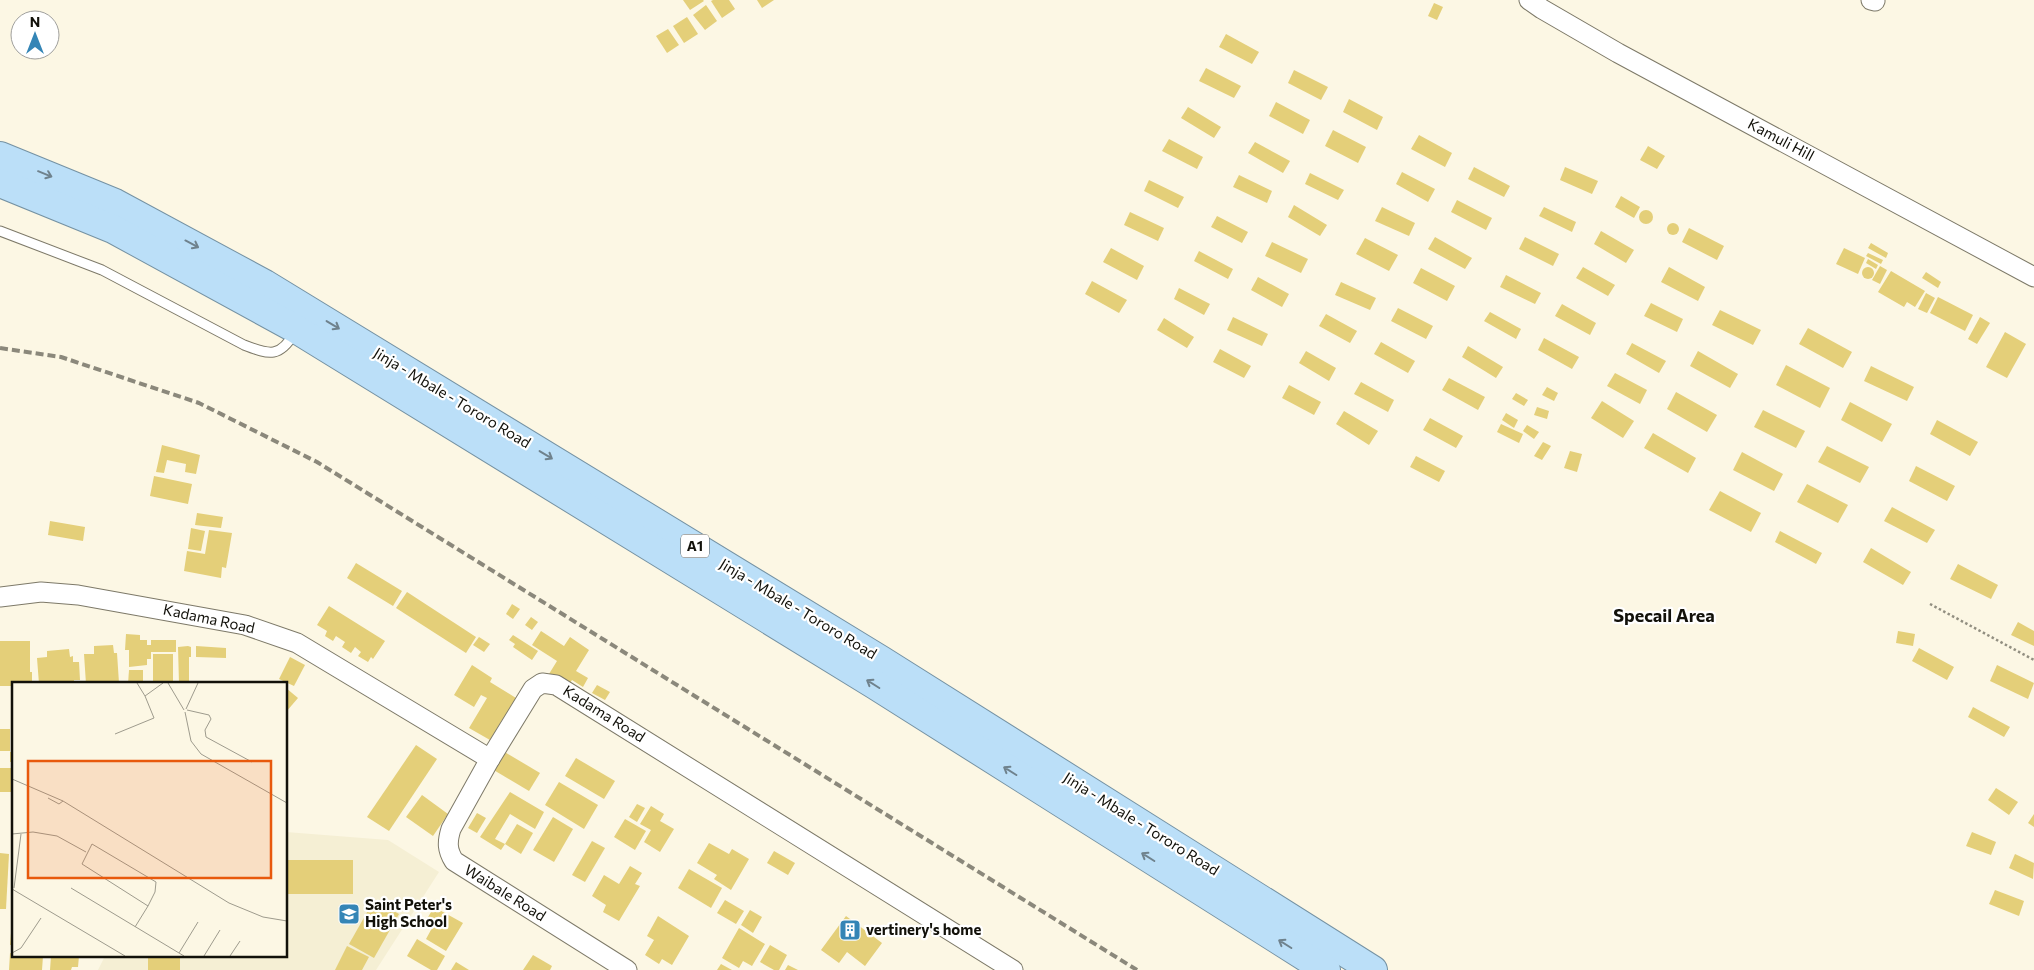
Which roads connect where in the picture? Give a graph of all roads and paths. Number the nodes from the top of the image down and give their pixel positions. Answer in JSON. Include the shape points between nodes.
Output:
{"nodes":[{"id":1,"x":1529,"y":0,"type":"edge"},
{"id":2,"x":0,"y":156,"type":"edge"},
{"id":3,"x":0,"y":183,"type":"edge"},
{"id":4,"x":0,"y":231,"type":"edge"},
{"id":5,"x":2034,"y":278,"type":"edge"},
{"id":6,"x":296,"y":329,"type":"junction"},
{"id":7,"x":0,"y":597,"type":"edge"},
{"id":8,"x":1930,"y":604,"type":"dead end"},
{"id":9,"x":2034,"y":660,"type":"edge"},
{"id":10,"x":490,"y":759,"type":"junction"},
{"id":11,"x":626,"y":970,"type":"edge"},
{"id":12,"x":1012,"y":970,"type":"edge"},
{"id":13,"x":1326,"y":970,"type":"edge"},
{"id":14,"x":1373,"y":970,"type":"edge"}],
"edges":[{"from":1,"to":5,"type":"street","name":"Kamuli Hill","via":[[1618,52]]},
{"from":2,"to":14,"type":"highway","name":"Jinja - Mbale - Tororo Road","number":"A1","one_way":true,"via":[[115,202],[265,284],[881,660]]},
{"from":3,"to":6,"type":"highway","name":"Jinja - Mbale - Tororo Road","number":"A1","via":[[113,230]]},
{"from":4,"to":6,"type":"lane","via":[[102,270],[262,352],[276,353],[288,345]]},
{"from":13,"to":6,"type":"highway","name":"Jinja - Mbale - Tororo Road","number":"A1","one_way":true,"via":[[875,685]]},
{"from":7,"to":10,"type":"street","name":"Kadama Road","via":[[42,592],[78,595],[219,619],[266,631],[297,643]]},
{"from":8,"to":9,"type":"path"},
{"from":10,"to":11,"type":"street","name":"Waibale Road","via":[[448,838],[449,852],[454,860]]},
{"from":10,"to":12,"type":"street","name":"Kadama Road","via":[[533,689],[542,683],[556,685]]}]}
